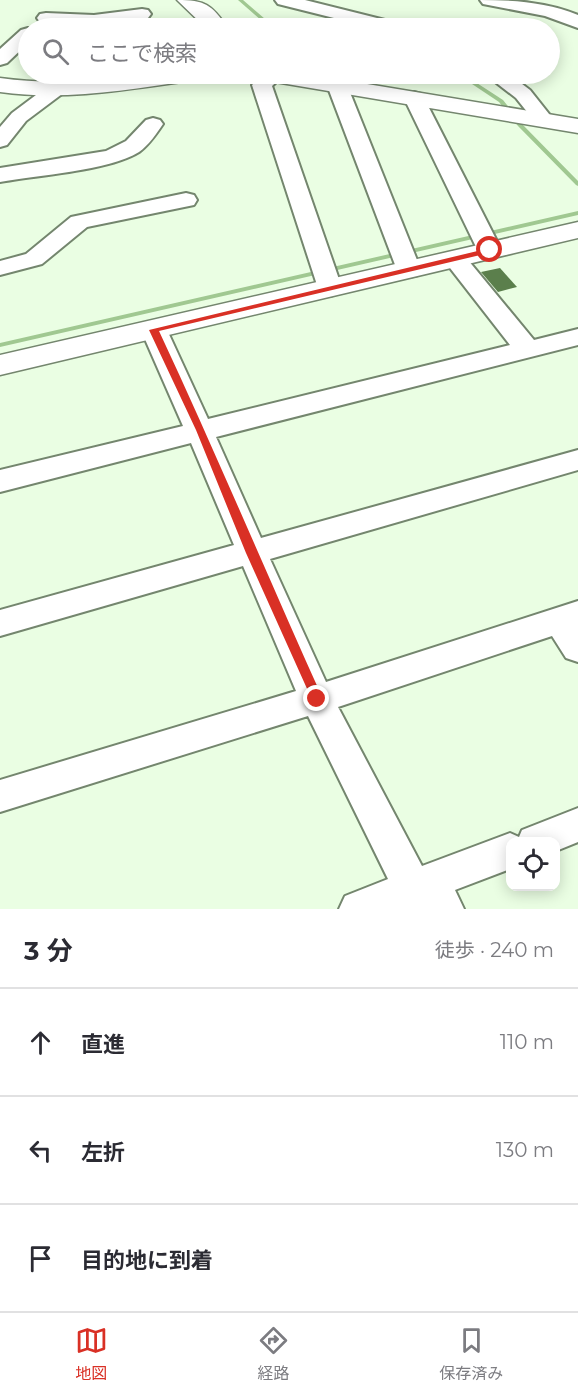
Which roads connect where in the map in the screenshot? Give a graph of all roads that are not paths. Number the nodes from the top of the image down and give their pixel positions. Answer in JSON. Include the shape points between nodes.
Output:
{"nodes":[{"id":1,"x":127,"y":0,"type":"edge"},
{"id":2,"x":187,"y":0,"type":"edge"},
{"id":3,"x":284,"y":0,"type":"edge"},
{"id":4,"x":489,"y":0,"type":"edge"},
{"id":5,"x":531,"y":3,"type":"edge"},
{"id":6,"x":142,"y":14,"type":"junction"},
{"id":7,"x":121,"y":18,"type":"edge"},
{"id":8,"x":146,"y":18,"type":"edge"},
{"id":9,"x":209,"y":18,"type":"edge"},
{"id":10,"x":355,"y":18,"type":"edge"},
{"id":11,"x":578,"y":22,"type":"edge"},
{"id":12,"x":18,"y":39,"type":"edge"},
{"id":13,"x":3,"y":48,"type":"edge"},
{"id":14,"x":121,"y":84,"type":"edge"},
{"id":15,"x":263,"y":84,"type":"edge"},
{"id":16,"x":326,"y":84,"type":"edge"},
{"id":17,"x":353,"y":84,"type":"edge"},
{"id":18,"x":510,"y":84,"type":"edge"},
{"id":19,"x":0,"y":85,"type":"edge"},
{"id":20,"x":55,"y":90,"type":"junction"},
{"id":21,"x":410,"y":92,"type":"junction"},
{"id":22,"x":543,"y":119,"type":"junction"},
{"id":23,"x":153,"y":123,"type":"dead end"},
{"id":24,"x":578,"y":126,"type":"edge"},
{"id":25,"x":0,"y":141,"type":"edge"},
{"id":26,"x":0,"y":175,"type":"edge"},
{"id":27,"x":186,"y":200,"type":"dead end"},
{"id":28,"x":578,"y":230,"type":"edge"},
{"id":29,"x":484,"y":240,"type":"junction"},
{"id":30,"x":404,"y":257,"type":"junction"},
{"id":31,"x":456,"y":259,"type":"junction"},
{"id":32,"x":0,"y":268,"type":"edge"},
{"id":33,"x":326,"y":276,"type":"junction"},
{"id":34,"x":154,"y":330,"type":"junction"},
{"id":35,"x":578,"y":337,"type":"edge"},
{"id":36,"x":528,"y":350,"type":"junction"},
{"id":37,"x":0,"y":365,"type":"edge"},
{"id":38,"x":201,"y":430,"type":"junction"},
{"id":39,"x":578,"y":460,"type":"edge"},
{"id":40,"x":0,"y":481,"type":"edge"},
{"id":41,"x":252,"y":553,"type":"junction"},
{"id":42,"x":569,"y":617,"type":"edge"},
{"id":43,"x":0,"y":623,"type":"edge"},
{"id":44,"x":578,"y":648,"type":"edge"},
{"id":45,"x":317,"y":699,"type":"junction"},
{"id":46,"x":0,"y":796,"type":"edge"},
{"id":47,"x":578,"y":825,"type":"edge"},
{"id":48,"x":548,"y":837,"type":"edge"},
{"id":49,"x":506,"y":853,"type":"edge"},
{"id":50,"x":428,"y":899,"type":"edge"},
{"id":51,"x":359,"y":909,"type":"edge"}],
"edges":[{"from":1,"to":6,"type":"street"},
{"from":2,"to":9,"type":"street"},
{"from":3,"to":10,"type":"street"},
{"from":4,"to":5,"type":"street","via":[[507,5]]},
{"from":5,"to":11,"type":"street"},
{"from":6,"to":7,"type":"street"},
{"from":6,"to":8,"type":"street"},
{"from":12,"to":13,"type":"street"},
{"from":14,"to":20,"type":"street"},
{"from":15,"to":33,"type":"street"},
{"from":16,"to":30,"type":"street"},
{"from":17,"to":21,"type":"street"},
{"from":18,"to":22,"type":"street"},
{"from":19,"to":20,"type":"street"},
{"from":20,"to":25,"type":"street","via":[[19,117]]},
{"from":21,"to":22,"type":"street"},
{"from":21,"to":29,"type":"street"},
{"from":22,"to":24,"type":"street"},
{"from":23,"to":26,"type":"street","via":[[134,146],[111,157]]},
{"from":27,"to":32,"type":"street","via":[[79,222],[34,259]]},
{"from":28,"to":29,"type":"street"},
{"from":29,"to":31,"type":"street"},
{"from":30,"to":31,"type":"street"},
{"from":30,"to":33,"type":"street"},
{"from":31,"to":36,"type":"street"},
{"from":33,"to":34,"type":"street"},
{"from":34,"to":37,"type":"street"},
{"from":34,"to":38,"type":"street"},
{"from":35,"to":36,"type":"street"},
{"from":36,"to":38,"type":"street"},
{"from":38,"to":40,"type":"street"},
{"from":38,"to":41,"type":"street"},
{"from":39,"to":41,"type":"street"},
{"from":41,"to":43,"type":"street"},
{"from":41,"to":45,"type":"street"},
{"from":42,"to":44,"type":"street"},
{"from":42,"to":45,"type":"street"},
{"from":45,"to":46,"type":"street"},
{"from":45,"to":50,"type":"street"},
{"from":47,"to":48,"type":"street"},
{"from":49,"to":50,"type":"street"},
{"from":50,"to":51,"type":"street"}]}
